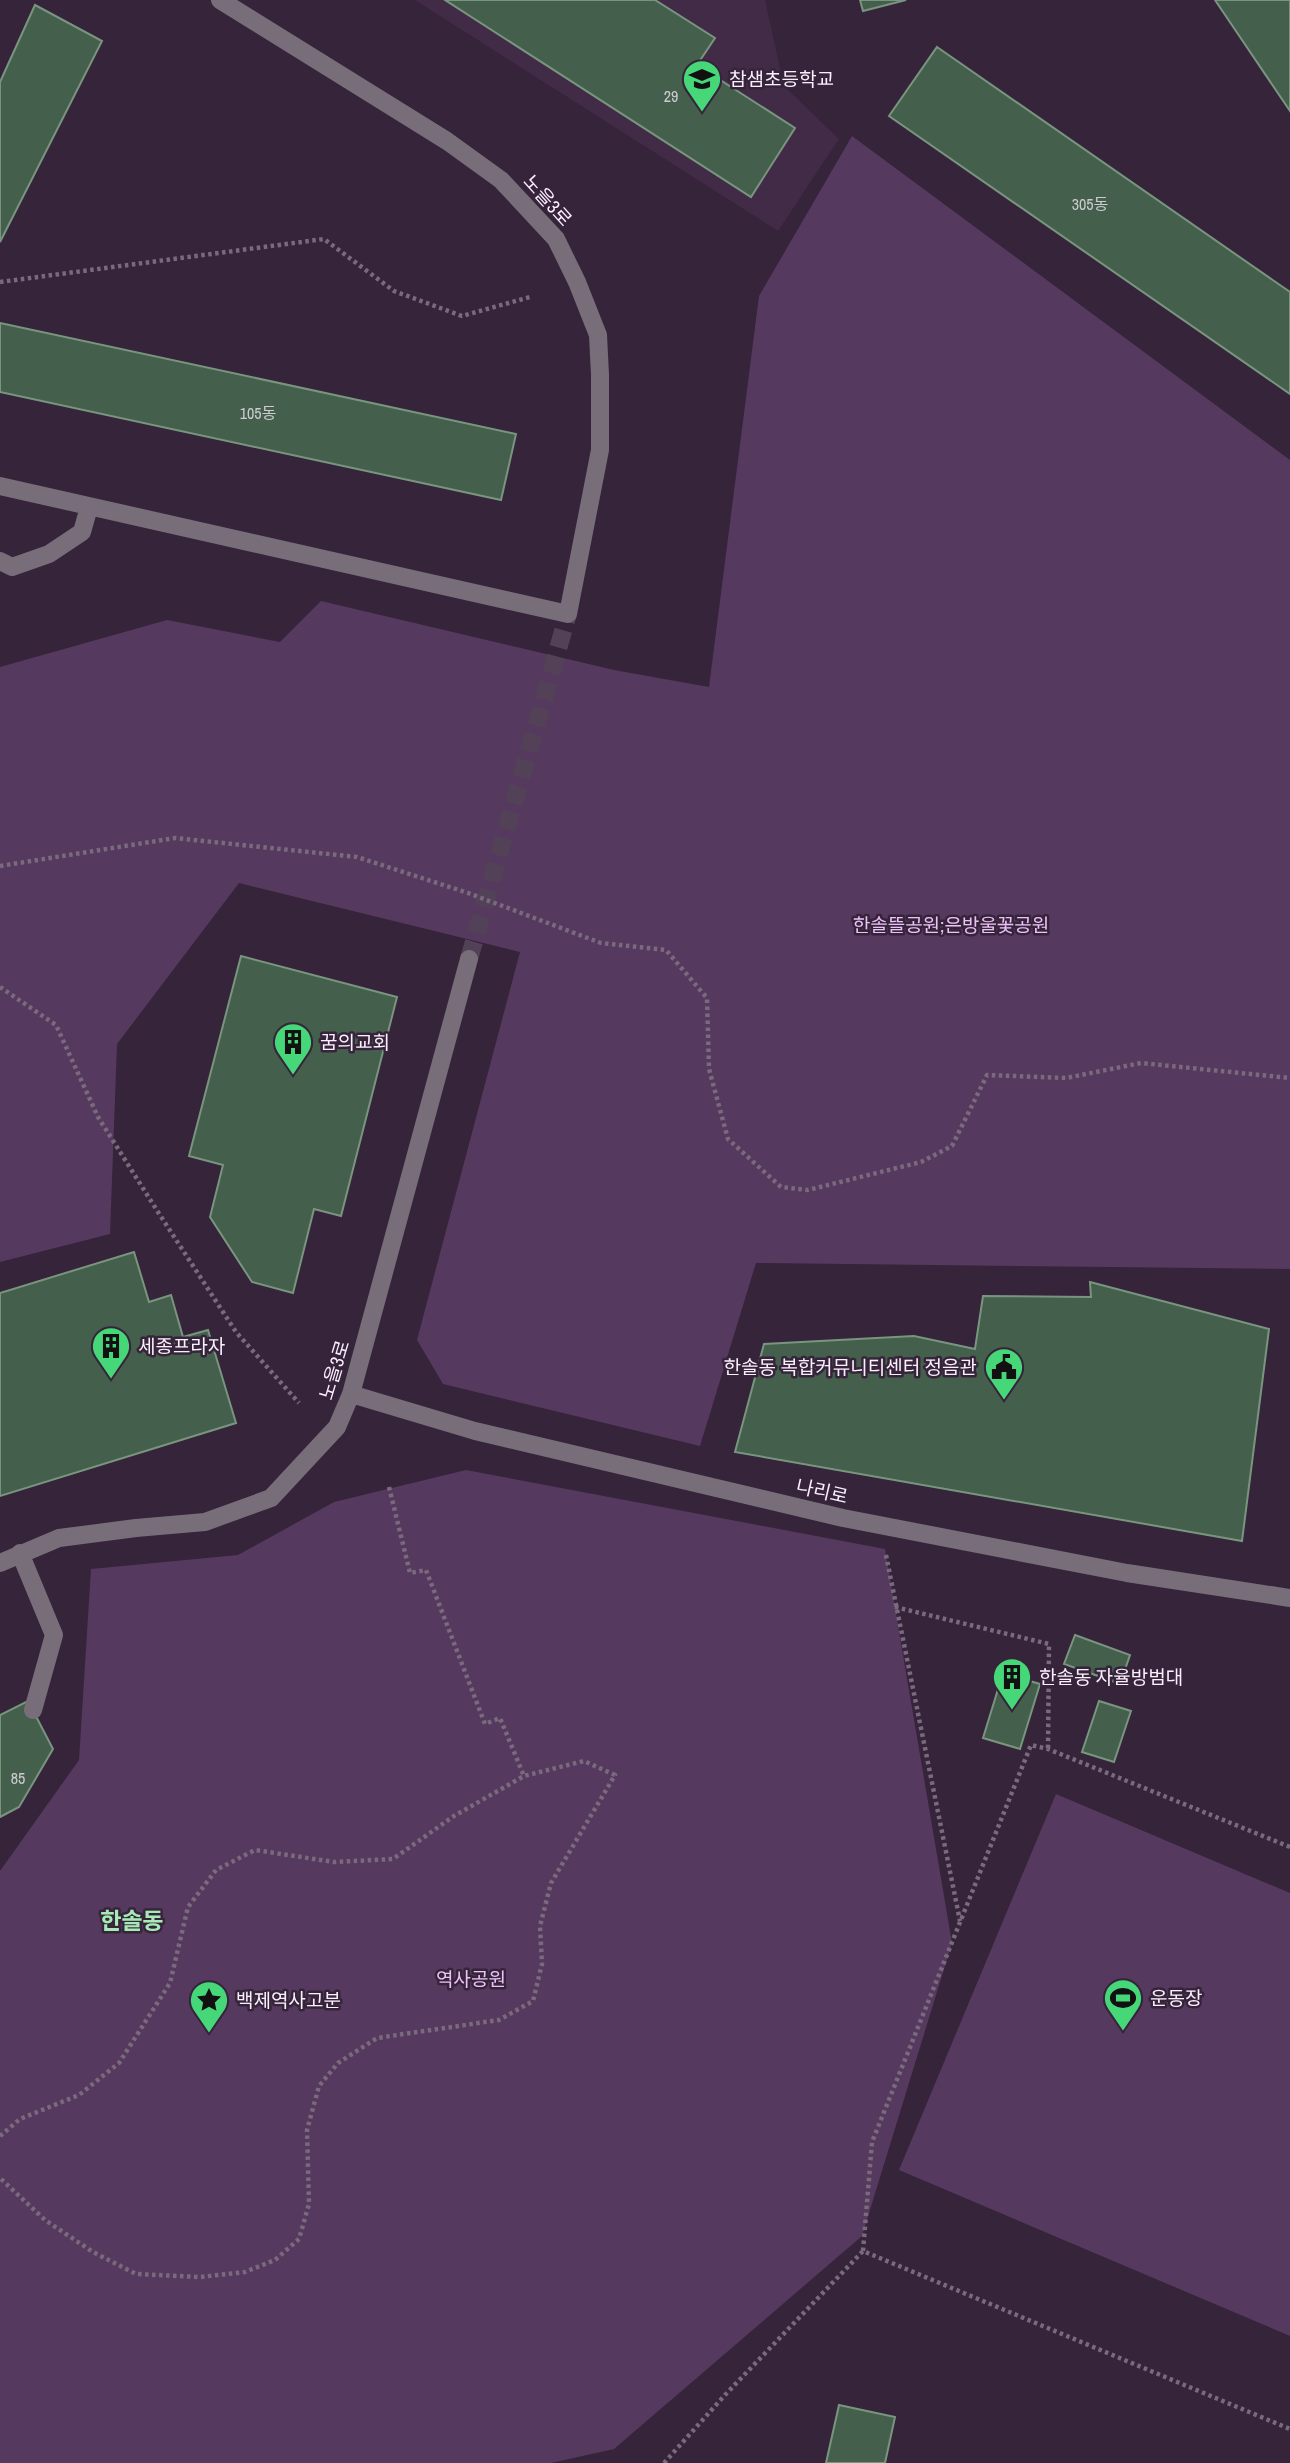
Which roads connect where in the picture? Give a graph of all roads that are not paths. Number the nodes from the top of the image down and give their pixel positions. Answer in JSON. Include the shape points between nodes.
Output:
{"nodes":[{"id":1,"x":220,"y":0,"type":"edge"},
{"id":2,"x":0,"y":486,"type":"edge"},
{"id":3,"x":89,"y":507,"type":"junction"},
{"id":4,"x":0,"y":561,"type":"edge"},
{"id":5,"x":469,"y":959,"type":"tunnel mouth"},
{"id":6,"x":351,"y":1394,"type":"junction"},
{"id":7,"x":20,"y":1553,"type":"junction"},
{"id":8,"x":0,"y":1563,"type":"edge"},
{"id":9,"x":1290,"y":1598,"type":"edge"},
{"id":10,"x":33,"y":1710,"type":"dead end"}],
"edges":[{"from":1,"to":3,"type":"street","name":"노을3로","via":[[447,141],[501,180],[556,239],[598,335],[600,375],[600,450],[568,614]]},
{"from":2,"to":3,"type":"street"},
{"from":3,"to":4,"type":"street","via":[[82,532],[49,554],[12,567]]},
{"from":5,"to":6,"type":"street","name":"노을3로"},
{"from":6,"to":7,"type":"street","name":"노을3로","via":[[337,1427],[271,1499],[205,1522],[59,1538]]},
{"from":6,"to":9,"type":"street","name":"나리로","via":[[475,1431],[843,1518],[1127,1573]]},
{"from":7,"to":8,"type":"street","name":"노을3로"},
{"from":7,"to":10,"type":"street","via":[[54,1636]]}]}
